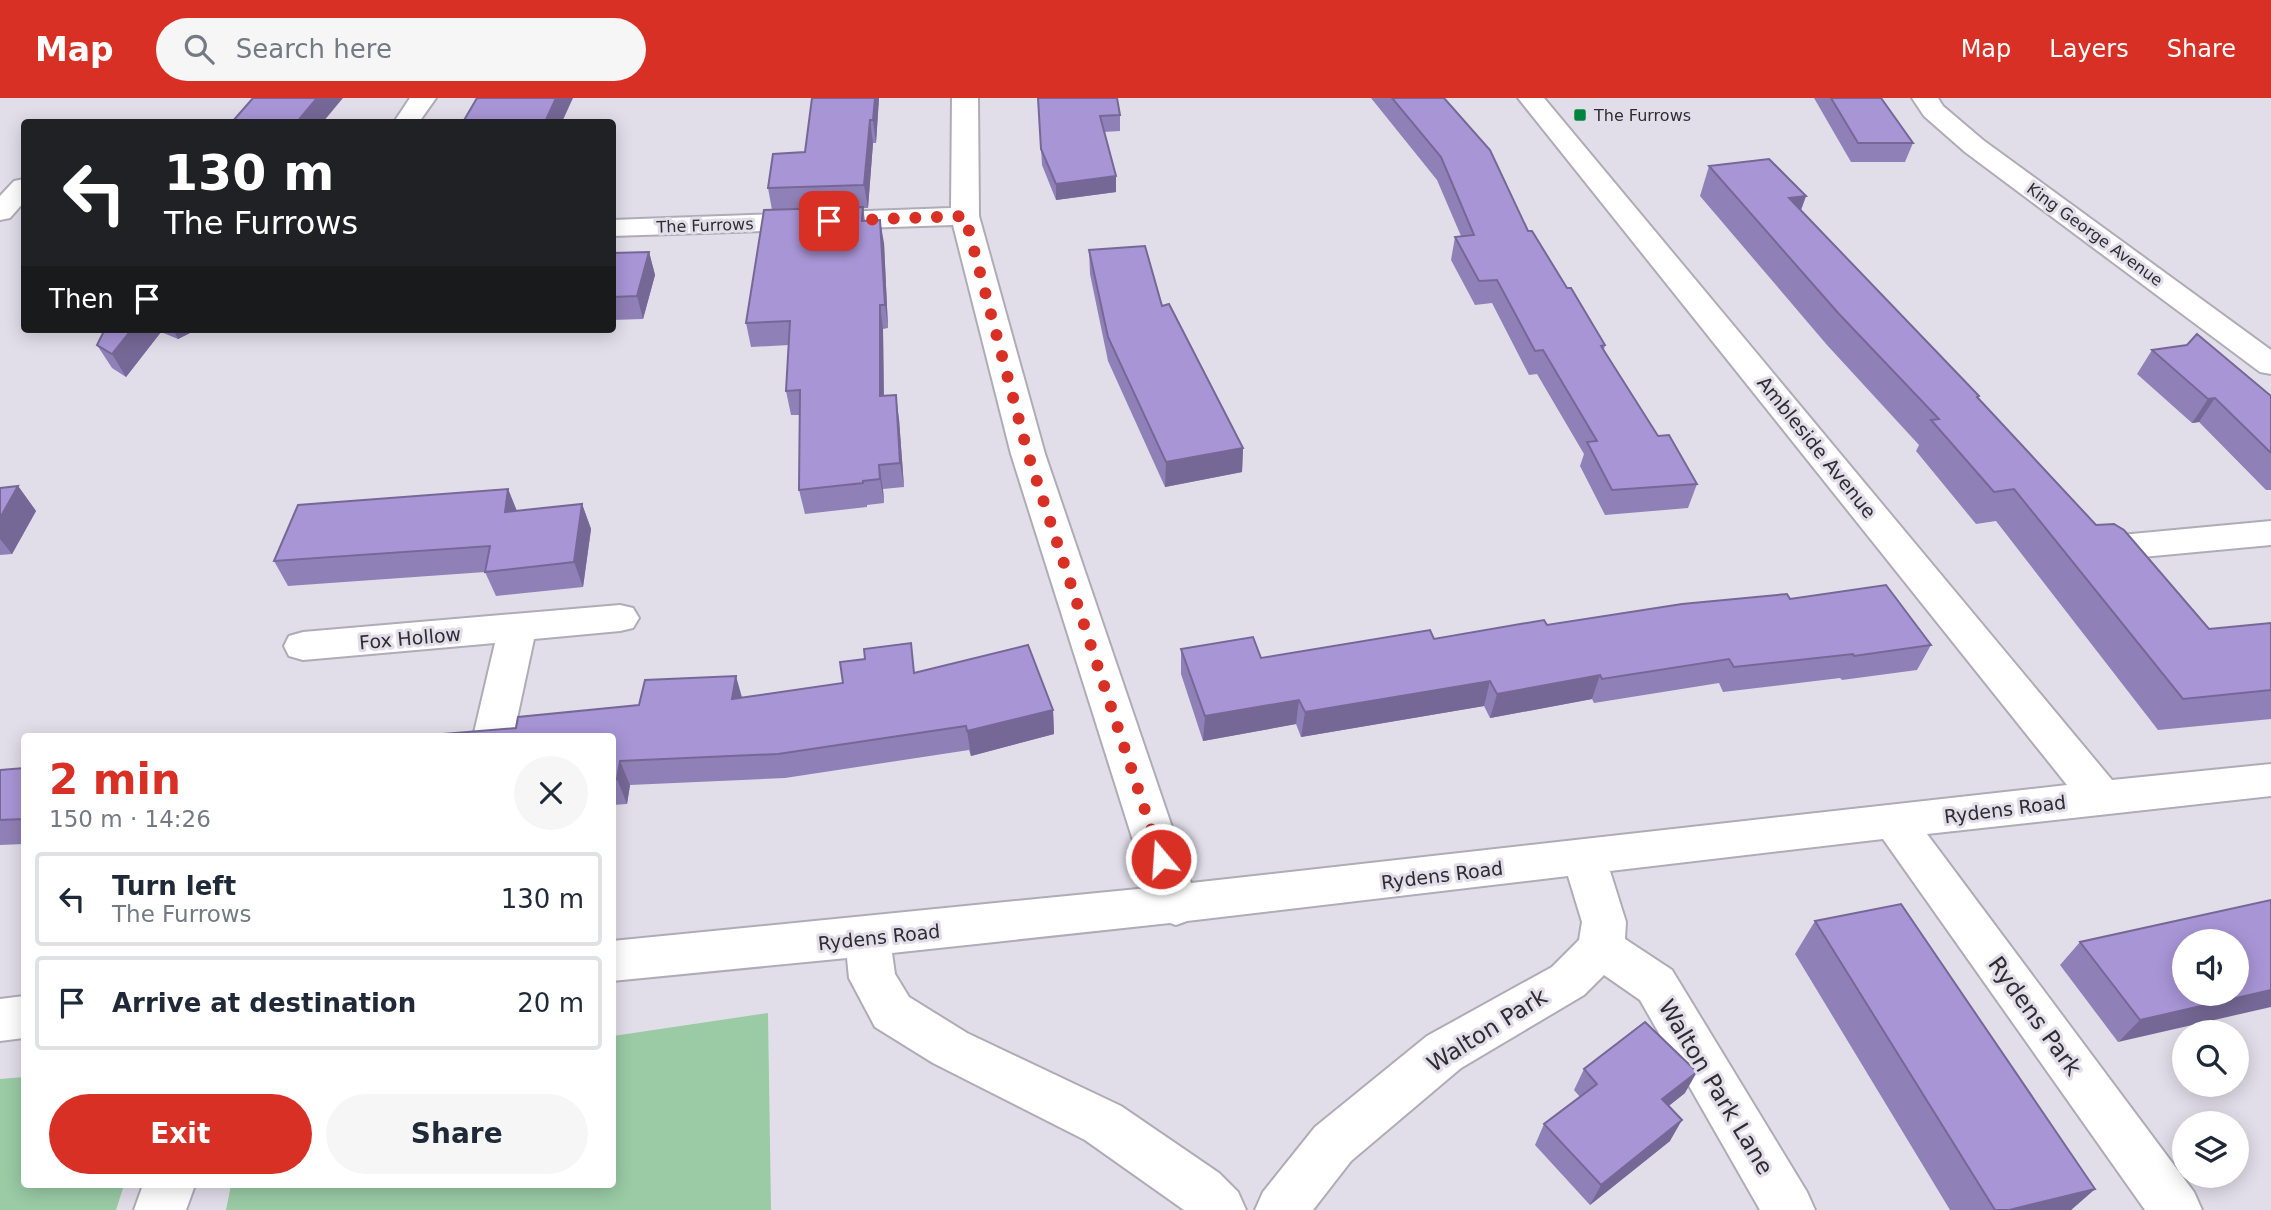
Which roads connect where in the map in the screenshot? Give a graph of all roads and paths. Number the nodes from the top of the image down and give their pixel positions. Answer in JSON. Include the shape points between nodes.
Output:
{"nodes":[{"id":1,"x":423,"y":98,"type":"edge"},
{"id":2,"x":965,"y":98,"type":"edge"},
{"id":3,"x":1531,"y":98,"type":"edge"},
{"id":4,"x":1925,"y":98,"type":"edge"},
{"id":5,"x":408,"y":119,"type":"edge"},
{"id":6,"x":21,"y":190,"type":"edge"},
{"id":7,"x":0,"y":212,"type":"edge"},
{"id":8,"x":965,"y":216,"type":"junction"},
{"id":9,"x":616,"y":228,"type":"edge"},
{"id":10,"x":2271,"y":365,"type":"edge"},
{"id":11,"x":2271,"y":533,"type":"edge"},
{"id":12,"x":2110,"y":548,"type":"edge"},
{"id":13,"x":620,"y":618,"type":"dead end"},
{"id":14,"x":517,"y":629,"type":"junction"},
{"id":15,"x":303,"y":646,"type":"dead end"},
{"id":16,"x":494,"y":733,"type":"edge"},
{"id":17,"x":2271,"y":780,"type":"edge"},
{"id":18,"x":2101,"y":797,"type":"junction"},
{"id":19,"x":1894,"y":822,"type":"junction"},
{"id":20,"x":1584,"y":859,"type":"junction"},
{"id":21,"x":1176,"y":906,"type":"junction"},
{"id":22,"x":867,"y":939,"type":"junction"},
{"id":23,"x":1601,"y":948,"type":"junction"},
{"id":24,"x":616,"y":961,"type":"edge"},
{"id":25,"x":21,"y":1017,"type":"edge"},
{"id":26,"x":0,"y":1020,"type":"edge"},
{"id":27,"x":168,"y":1188,"type":"edge"},
{"id":28,"x":160,"y":1210,"type":"edge"},
{"id":29,"x":1220,"y":1210,"type":"edge"},
{"id":30,"x":1281,"y":1210,"type":"edge"},
{"id":31,"x":1789,"y":1210,"type":"edge"},
{"id":32,"x":2176,"y":1210,"type":"edge"}],
"edges":[{"from":1,"to":5,"type":"street"},
{"from":2,"to":8,"type":"street"},
{"from":3,"to":18,"type":"street","name":"Ambleside Avenue"},
{"from":4,"to":10,"type":"street","name":"King George Avenue","via":[[1933,111],[1974,146]]},
{"from":6,"to":7,"type":"street"},
{"from":8,"to":9,"type":"street","name":"The Furrows"},
{"from":8,"to":21,"type":"street","via":[[1028,454]]},
{"from":11,"to":12,"type":"street"},
{"from":13,"to":14,"type":"street","name":"Fox Hollow"},
{"from":14,"to":15,"type":"street","name":"Fox Hollow"},
{"from":14,"to":16,"type":"street"},
{"from":17,"to":18,"type":"street","name":"Rydens Road"},
{"from":18,"to":19,"type":"street","name":"Rydens Road"},
{"from":19,"to":20,"type":"street","name":"Rydens Road"},
{"from":19,"to":32,"type":"street","name":"Rydens Park"},
{"from":20,"to":21,"type":"street","name":"Rydens Road"},
{"from":20,"to":23,"type":"street","via":[[1604,922]]},
{"from":21,"to":22,"type":"street","name":"Rydens Road"},
{"from":22,"to":24,"type":"street","name":"Rydens Road"},
{"from":22,"to":29,"type":"street","via":[[872,978],[892,1012],[950,1048],[1103,1123],[1201,1191]]},
{"from":23,"to":30,"type":"street","name":"Walton Park","via":[[1568,981],[1444,1052],[1333,1144]]},
{"from":23,"to":31,"type":"street","name":"Walton Park Lane","via":[[1656,985]]},
{"from":25,"to":26,"type":"street"},
{"from":27,"to":28,"type":"street"}]}
